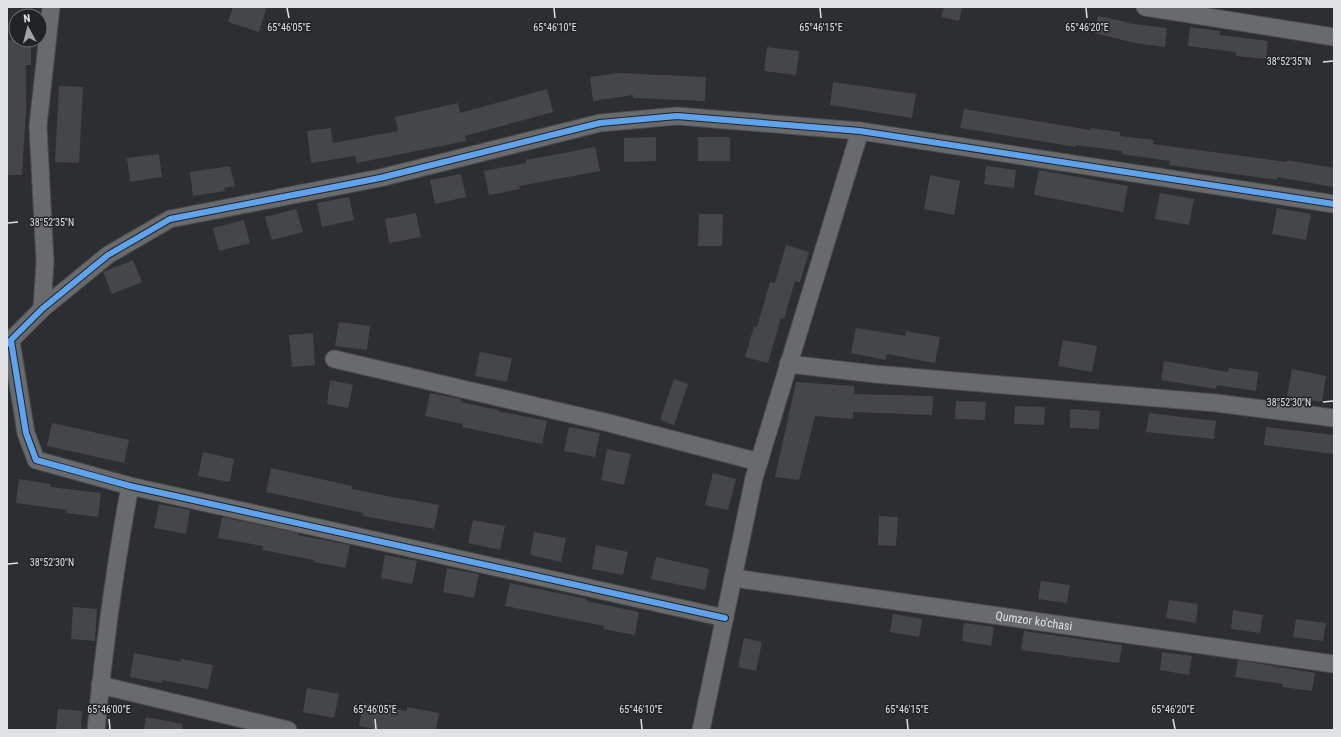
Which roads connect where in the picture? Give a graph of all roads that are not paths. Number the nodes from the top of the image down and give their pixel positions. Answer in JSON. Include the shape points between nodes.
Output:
{"nodes":[{"id":1,"x":50,"y":7,"type":"edge"},
{"id":2,"x":1145,"y":7,"type":"edge"},
{"id":3,"x":1334,"y":37,"type":"edge"},
{"id":4,"x":860,"y":131,"type":"junction"},
{"id":5,"x":1334,"y":204,"type":"edge"},
{"id":6,"x":42,"y":309,"type":"junction"},
{"id":7,"x":9,"y":342,"type":"edge"},
{"id":8,"x":334,"y":359,"type":"dead end"},
{"id":9,"x":788,"y":364,"type":"junction"},
{"id":10,"x":1334,"y":418,"type":"edge"},
{"id":11,"x":759,"y":462,"type":"junction"},
{"id":12,"x":130,"y":486,"type":"junction"},
{"id":13,"x":734,"y":578,"type":"junction"},
{"id":14,"x":725,"y":618,"type":"junction"},
{"id":15,"x":1334,"y":664,"type":"edge"},
{"id":16,"x":100,"y":686,"type":"junction"},
{"id":17,"x":96,"y":730,"type":"edge"},
{"id":18,"x":288,"y":730,"type":"edge"},
{"id":19,"x":701,"y":730,"type":"edge"}],
"edges":[{"from":1,"to":6,"type":"street","via":[[38,126],[45,262]]},
{"from":2,"to":3,"type":"street"},
{"from":4,"to":5,"type":"street"},
{"from":4,"to":6,"type":"street","via":[[677,116],[600,123],[380,178],[170,219],[108,255]]},
{"from":4,"to":9,"type":"street"},
{"from":6,"to":7,"type":"street"},
{"from":7,"to":12,"type":"street","via":[[26,433],[36,460]]},
{"from":8,"to":11,"type":"street","via":[[609,423]]},
{"from":9,"to":10,"type":"street","via":[[875,374],[1216,403]]},
{"from":9,"to":11,"type":"street"},
{"from":11,"to":13,"type":"street"},
{"from":12,"to":14,"type":"street"},
{"from":12,"to":16,"type":"street"},
{"from":13,"to":14,"type":"street"},
{"from":13,"to":15,"type":"street","name":"Qumzor ko'chasi"},
{"from":14,"to":19,"type":"street"},
{"from":16,"to":17,"type":"street"},
{"from":16,"to":18,"type":"street"}]}
